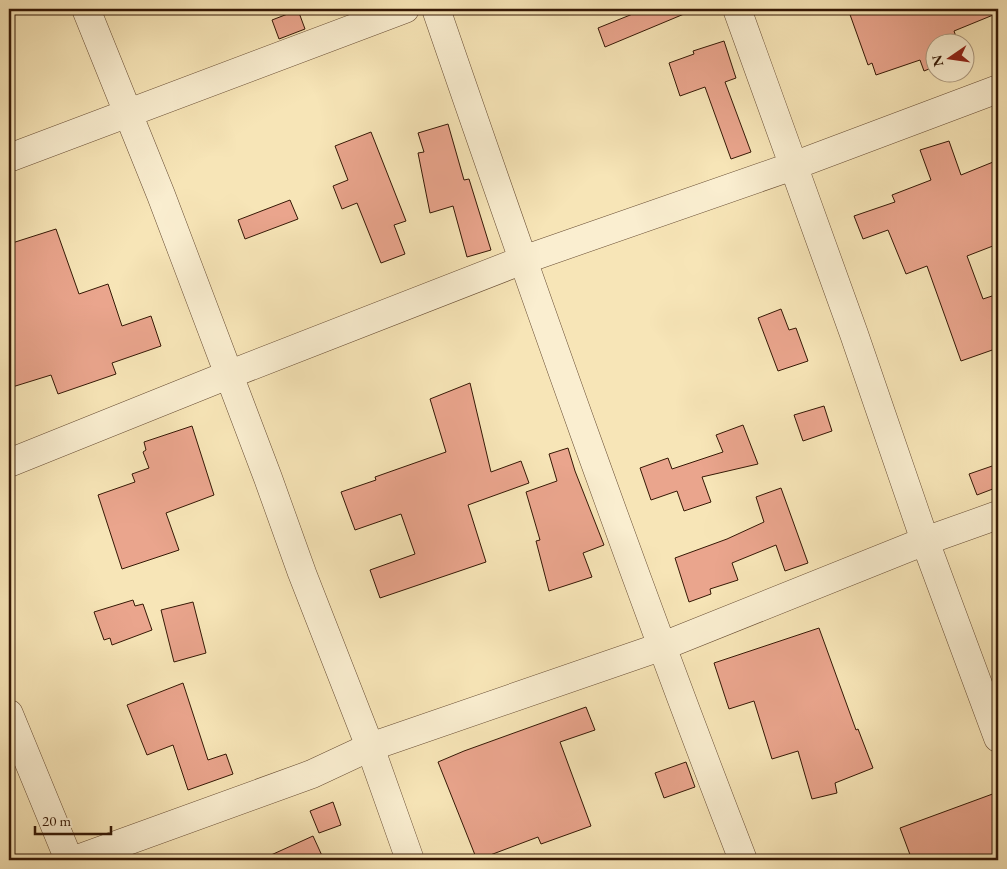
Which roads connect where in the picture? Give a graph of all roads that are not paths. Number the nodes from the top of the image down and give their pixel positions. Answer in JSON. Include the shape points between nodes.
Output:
{"nodes":[{"id":1,"x":86,"y":9,"type":"edge"},
{"id":2,"x":405,"y":9,"type":"edge"},
{"id":3,"x":436,"y":9,"type":"edge"},
{"id":4,"x":737,"y":9,"type":"edge"},
{"id":5,"x":998,"y":89,"type":"edge"},
{"id":6,"x":128,"y":115,"type":"junction"},
{"id":7,"x":9,"y":158,"type":"edge"},
{"id":8,"x":793,"y":166,"type":"junction"},
{"id":9,"x":523,"y":260,"type":"junction"},
{"id":10,"x":228,"y":375,"type":"junction"},
{"id":11,"x":9,"y":463,"type":"edge"},
{"id":12,"x":998,"y":515,"type":"edge"},
{"id":13,"x":925,"y":541,"type":"junction"},
{"id":14,"x":663,"y":646,"type":"junction"},
{"id":15,"x":9,"y":714,"type":"edge"},
{"id":16,"x":998,"y":738,"type":"edge"},
{"id":17,"x":370,"y":747,"type":"junction"},
{"id":18,"x":68,"y":860,"type":"edge"},
{"id":19,"x":75,"y":860,"type":"edge"},
{"id":20,"x":410,"y":860,"type":"edge"},
{"id":21,"x":743,"y":860,"type":"edge"}],
"edges":[{"from":1,"to":6,"type":"street"},
{"from":2,"to":6,"type":"street"},
{"from":3,"to":9,"type":"street"},
{"from":4,"to":8,"type":"street"},
{"from":5,"to":8,"type":"street"},
{"from":6,"to":7,"type":"street"},
{"from":6,"to":10,"type":"street"},
{"from":8,"to":9,"type":"street"},
{"from":8,"to":13,"type":"street"},
{"from":9,"to":10,"type":"street"},
{"from":9,"to":14,"type":"street"},
{"from":10,"to":11,"type":"street"},
{"from":10,"to":17,"type":"street"},
{"from":12,"to":13,"type":"street"},
{"from":13,"to":14,"type":"street"},
{"from":13,"to":16,"type":"street"},
{"from":14,"to":17,"type":"street"},
{"from":14,"to":21,"type":"street"},
{"from":15,"to":18,"type":"street"},
{"from":17,"to":19,"type":"street","via":[[312,774]]},
{"from":17,"to":20,"type":"street"}]}
